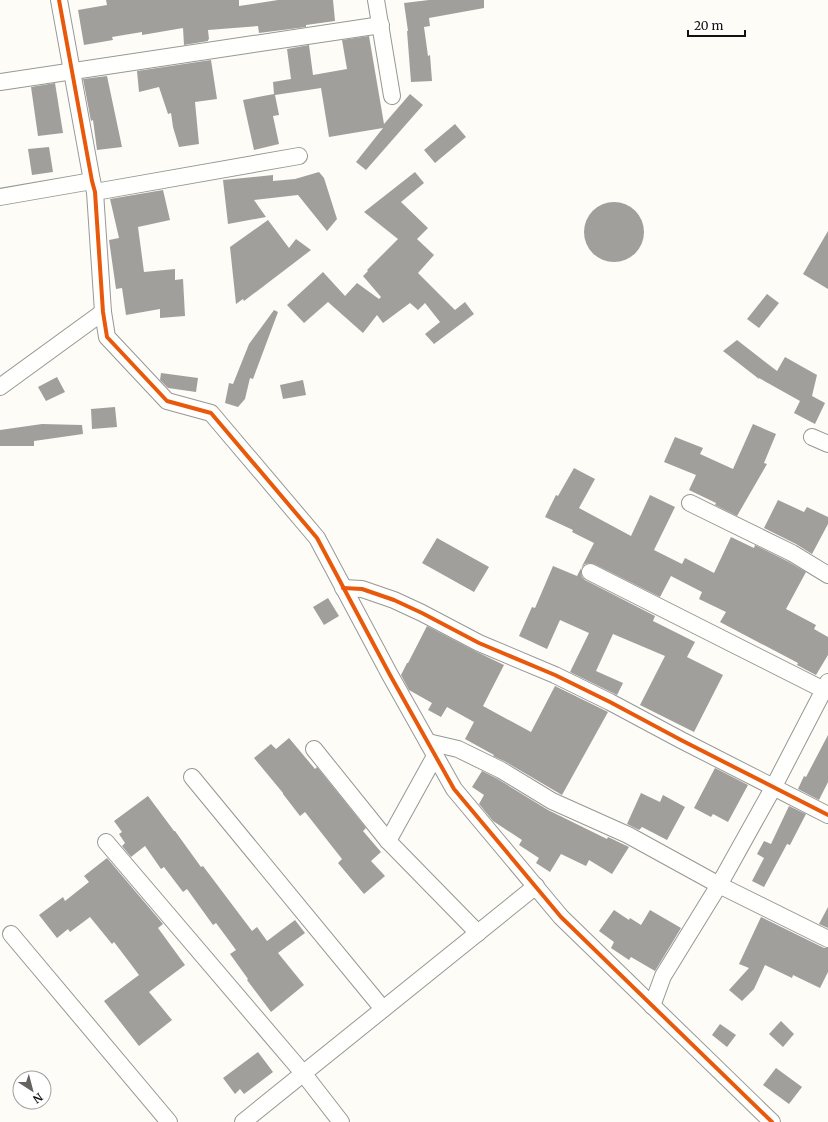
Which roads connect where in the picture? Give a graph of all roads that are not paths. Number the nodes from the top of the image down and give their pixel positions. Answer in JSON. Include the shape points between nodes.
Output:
{"nodes":[{"id":1,"x":59,"y":0,"type":"edge"},
{"id":2,"x":376,"y":0,"type":"edge"},
{"id":3,"x":381,"y":25,"type":"junction"},
{"id":4,"x":72,"y":72,"type":"junction"},
{"id":5,"x":0,"y":82,"type":"edge"},
{"id":6,"x":392,"y":96,"type":"dead end"},
{"id":7,"x":299,"y":156,"type":"dead end"},
{"id":8,"x":93,"y":187,"type":"junction"},
{"id":9,"x":0,"y":197,"type":"edge"},
{"id":10,"x":102,"y":312,"type":"junction"},
{"id":11,"x":0,"y":387,"type":"edge"},
{"id":12,"x":812,"y":437,"type":"dead end"},
{"id":13,"x":828,"y":444,"type":"edge"},
{"id":14,"x":690,"y":503,"type":"dead end"},
{"id":15,"x":590,"y":572,"type":"dead end"},
{"id":16,"x":828,"y":575,"type":"edge"},
{"id":17,"x":343,"y":588,"type":"junction"},
{"id":18,"x":827,"y":688,"type":"edge"},
{"id":19,"x":314,"y":749,"type":"dead end"},
{"id":20,"x":432,"y":749,"type":"junction"},
{"id":21,"x":192,"y":777,"type":"dead end"},
{"id":22,"x":773,"y":788,"type":"junction"},
{"id":23,"x":828,"y":815,"type":"edge"},
{"id":24,"x":388,"y":841,"type":"junction"},
{"id":25,"x":106,"y":842,"type":"dead end"},
{"id":26,"x":719,"y":885,"type":"junction"},
{"id":27,"x":536,"y":886,"type":"junction"},
{"id":28,"x":478,"y":933,"type":"junction"},
{"id":29,"x":11,"y":934,"type":"dead end"},
{"id":30,"x":828,"y":939,"type":"edge"},
{"id":31,"x":652,"y":1006,"type":"junction"},
{"id":32,"x":383,"y":1009,"type":"junction"},
{"id":33,"x":303,"y":1073,"type":"junction"},
{"id":34,"x":169,"y":1122,"type":"edge"},
{"id":35,"x":242,"y":1122,"type":"edge"},
{"id":36,"x":341,"y":1122,"type":"edge"},
{"id":37,"x":772,"y":1122,"type":"edge"}],
"edges":[{"from":1,"to":4,"type":"street"},
{"from":2,"to":3,"type":"street"},
{"from":3,"to":4,"type":"street"},
{"from":3,"to":6,"type":"street"},
{"from":4,"to":5,"type":"street"},
{"from":4,"to":8,"type":"street"},
{"from":7,"to":8,"type":"street"},
{"from":8,"to":9,"type":"street"},
{"from":8,"to":10,"type":"street"},
{"from":10,"to":11,"type":"street"},
{"from":10,"to":17,"type":"street","via":[[107,337],[167,401],[211,413],[317,538]]},
{"from":12,"to":13,"type":"street"},
{"from":14,"to":16,"type":"street","via":[[792,553]]},
{"from":15,"to":18,"type":"street"},
{"from":17,"to":20,"type":"street"},
{"from":17,"to":22,"type":"street","via":[[362,589],[394,600],[479,643],[556,675]]},
{"from":18,"to":22,"type":"street"},
{"from":19,"to":24,"type":"street"},
{"from":20,"to":24,"type":"street"},
{"from":20,"to":26,"type":"street","via":[[458,749],[552,800],[628,835]]},
{"from":20,"to":27,"type":"street","via":[[454,789]]},
{"from":21,"to":32,"type":"street"},
{"from":22,"to":23,"type":"street"},
{"from":22,"to":26,"type":"street"},
{"from":24,"to":28,"type":"street"},
{"from":25,"to":33,"type":"street"},
{"from":26,"to":30,"type":"street"},
{"from":26,"to":31,"type":"street","via":[[662,976]]},
{"from":27,"to":28,"type":"street"},
{"from":27,"to":31,"type":"street","via":[[561,917]]},
{"from":28,"to":32,"type":"street"},
{"from":29,"to":34,"type":"street"},
{"from":31,"to":37,"type":"street"},
{"from":32,"to":33,"type":"street"},
{"from":33,"to":35,"type":"street"},
{"from":33,"to":36,"type":"street"}]}
